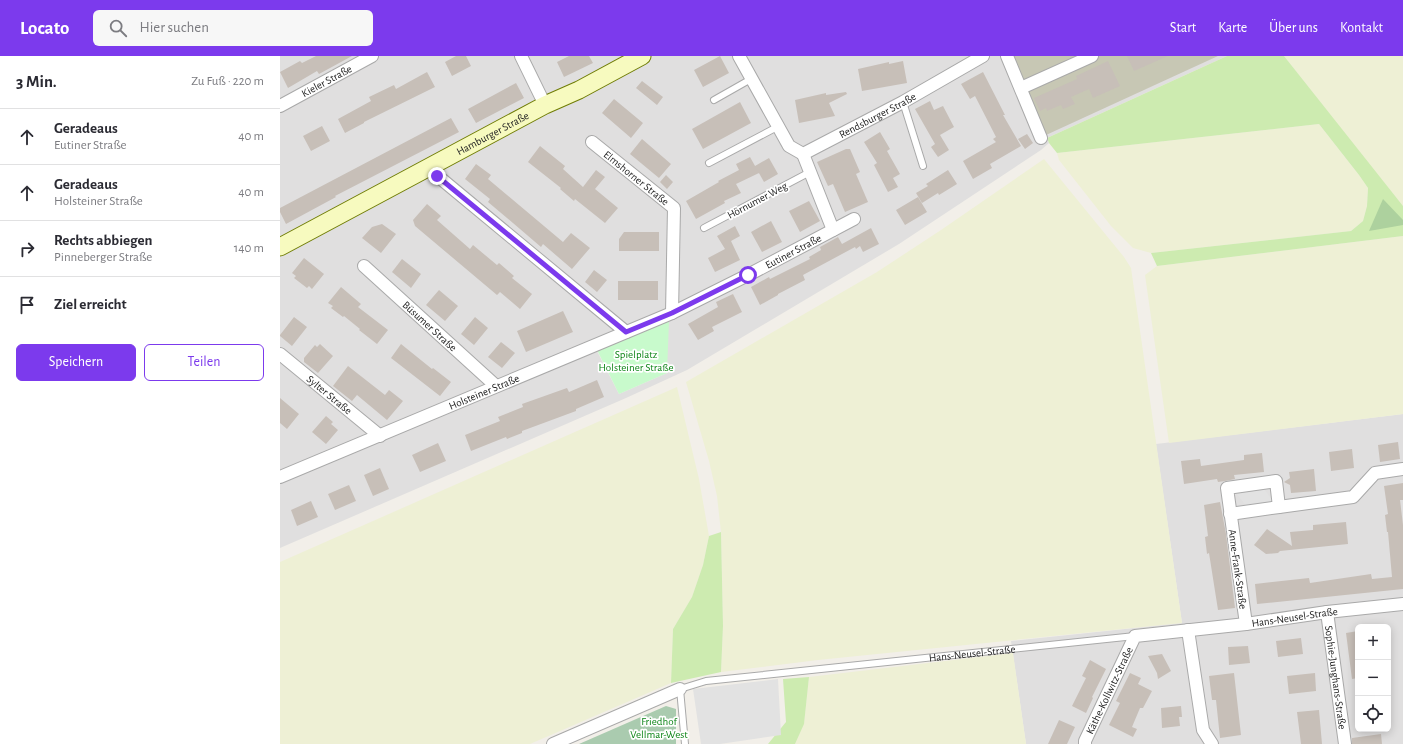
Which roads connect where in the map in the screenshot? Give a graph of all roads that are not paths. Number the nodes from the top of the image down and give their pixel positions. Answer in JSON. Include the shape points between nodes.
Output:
{"nodes":[{"id":1,"x":372,"y":56,"type":"edge"},
{"id":2,"x":521,"y":56,"type":"edge"},
{"id":3,"x":642,"y":56,"type":"edge"},
{"id":4,"x":739,"y":56,"type":"edge"},
{"id":5,"x":983,"y":56,"type":"edge"},
{"id":6,"x":1007,"y":56,"type":"edge"},
{"id":7,"x":1092,"y":56,"type":"edge"},
{"id":8,"x":751,"y":79,"type":"junction"},
{"id":9,"x":1021,"y":88,"type":"junction"},
{"id":10,"x":714,"y":100,"type":"dead end"},
{"id":11,"x":903,"y":102,"type":"junction"},
{"id":12,"x":545,"y":105,"type":"junction"},
{"id":13,"x":280,"y":106,"type":"edge"},
{"id":14,"x":779,"y":126,"type":"junction"},
{"id":15,"x":1041,"y":138,"type":"dead end"},
{"id":16,"x":592,"y":142,"type":"dead end"},
{"id":17,"x":803,"y":154,"type":"junction"},
{"id":18,"x":709,"y":163,"type":"dead end"},
{"id":19,"x":923,"y":166,"type":"dead end"},
{"id":20,"x":428,"y":168,"type":"junction"},
{"id":21,"x":810,"y":172,"type":"junction"},
{"id":22,"x":854,"y":219,"type":"dead end"},
{"id":23,"x":704,"y":228,"type":"dead end"},
{"id":24,"x":833,"y":230,"type":"junction"},
{"id":25,"x":280,"y":247,"type":"edge"},
{"id":26,"x":364,"y":266,"type":"dead end"},
{"id":27,"x":688,"y":305,"type":"joint"},
{"id":28,"x":672,"y":313,"type":"junction"},
{"id":29,"x":626,"y":332,"type":"junction"},
{"id":30,"x":280,"y":354,"type":"edge"},
{"id":31,"x":496,"y":386,"type":"junction"},
{"id":32,"x":380,"y":436,"type":"junction"},
{"id":33,"x":1403,"y":469,"type":"edge"},
{"id":34,"x":280,"y":477,"type":"edge"},
{"id":35,"x":1280,"y":507,"type":"junction"},
{"id":36,"x":1230,"y":514,"type":"junction"},
{"id":37,"x":1403,"y":604,"type":"edge"},
{"id":38,"x":1327,"y":612,"type":"junction"},
{"id":39,"x":1246,"y":624,"type":"junction"},
{"id":40,"x":1188,"y":630,"type":"junction"},
{"id":41,"x":1135,"y":636,"type":"junction"},
{"id":42,"x":680,"y":689,"type":"junction"},
{"id":43,"x":553,"y":744,"type":"edge"},
{"id":44,"x":684,"y":744,"type":"edge"},
{"id":45,"x":1085,"y":744,"type":"edge"},
{"id":46,"x":1212,"y":744,"type":"edge"},
{"id":47,"x":1345,"y":744,"type":"edge"}],
"edges":[{"from":1,"to":13,"type":"street","name":"Kieler Straße"},
{"from":2,"to":12,"type":"street"},
{"from":3,"to":12,"type":"street","name":"Hamburger Straße"},
{"from":4,"to":8,"type":"street"},
{"from":5,"to":11,"type":"street","name":"Rendsburger Straße"},
{"from":6,"to":9,"type":"street"},
{"from":7,"to":9,"type":"street"},
{"from":8,"to":10,"type":"lane"},
{"from":8,"to":14,"type":"street"},
{"from":9,"to":15,"type":"street"},
{"from":11,"to":17,"type":"street","name":"Rendsburger Straße"},
{"from":11,"to":19,"type":"lane"},
{"from":12,"to":20,"type":"street","name":"Hamburger Straße"},
{"from":14,"to":17,"type":"street","via":[[789,146]]},
{"from":14,"to":18,"type":"lane"},
{"from":16,"to":28,"type":"street","name":"Elmshorner Straße","via":[[674,208]]},
{"from":17,"to":21,"type":"street","name":"Eutiner Straße"},
{"from":20,"to":25,"type":"street","name":"Hamburger Straße"},
{"from":20,"to":29,"type":"street"},
{"from":21,"to":23,"type":"lane","name":"Hörnumer Weg"},
{"from":21,"to":24,"type":"street","name":"Eutiner Straße"},
{"from":22,"to":24,"type":"street","name":"Eutiner Straße"},
{"from":24,"to":27,"type":"street","name":"Eutiner Straße"},
{"from":26,"to":31,"type":"street","name":"Büsumer Straße"},
{"from":27,"to":28,"type":"street","name":"Holsteiner Straße"},
{"from":28,"to":29,"type":"street","name":"Holsteiner Straße"},
{"from":29,"to":31,"type":"street","name":"Holsteiner Straße"},
{"from":30,"to":32,"type":"street","name":"Sylter Straße"},
{"from":31,"to":32,"type":"street","name":"Holsteiner Straße"},
{"from":32,"to":34,"type":"street","name":"Holsteiner Straße"},
{"from":33,"to":35,"type":"street","name":"Anne-Frank-Straße","via":[[1375,473],[1353,497]]},
{"from":35,"to":36,"type":"street","name":"Anne-Frank-Straße"},
{"from":35,"to":36,"type":"street","name":"Anne-Frank-Straße","via":[[1276,482],[1227,488]]},
{"from":36,"to":39,"type":"street","name":"Anne-Frank-Straße"},
{"from":37,"to":38,"type":"street","name":"Hans-Neusel-Straße"},
{"from":38,"to":39,"type":"street","name":"Hans-Neusel-Straße"},
{"from":38,"to":47,"type":"street","name":"Sophie-Junghans-Straße"},
{"from":39,"to":40,"type":"street","name":"Hans-Neusel-Straße"},
{"from":40,"to":41,"type":"street","name":"Hans-Neusel-Straße"},
{"from":40,"to":46,"type":"street","via":[[1204,730]]},
{"from":41,"to":42,"type":"lane","name":"Hans-Neusel-Straße","via":[[714,680]]},
{"from":41,"to":45,"type":"street","name":"Käthe-Kollwitz-Straße"},
{"from":42,"to":43,"type":"street","name":"Hans-Neusel-Straße"},
{"from":42,"to":44,"type":"lane"}]}
